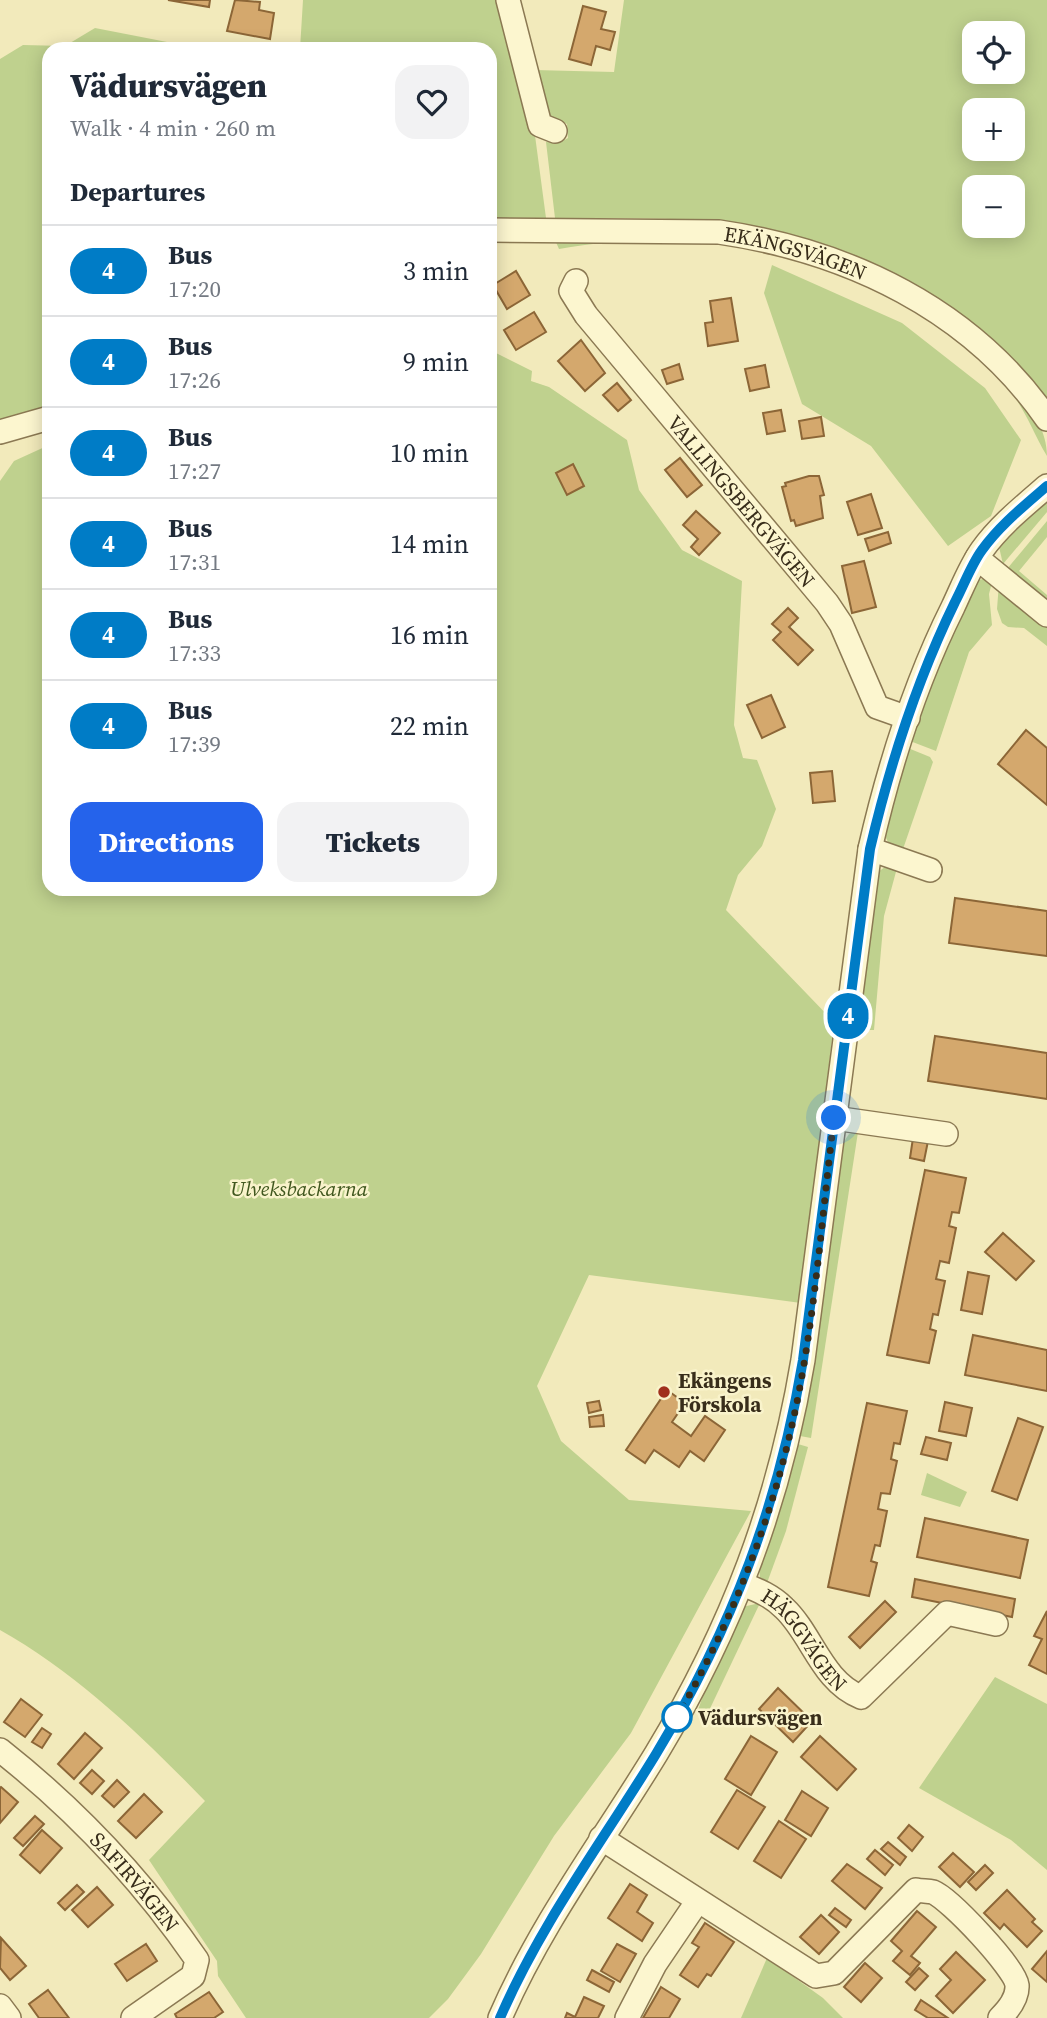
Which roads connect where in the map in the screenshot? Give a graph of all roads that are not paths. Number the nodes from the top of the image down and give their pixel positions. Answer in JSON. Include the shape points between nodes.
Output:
{"nodes":[{"id":1,"x":508,"y":0,"type":"edge"},
{"id":2,"x":555,"y":131,"type":"dead end"},
{"id":3,"x":497,"y":230,"type":"edge"},
{"id":4,"x":576,"y":281,"type":"dead end"},
{"id":5,"x":1047,"y":419,"type":"edge"},
{"id":6,"x":42,"y":420,"type":"edge"},
{"id":7,"x":0,"y":432,"type":"edge"},
{"id":8,"x":1047,"y":486,"type":"edge"},
{"id":9,"x":977,"y":558,"type":"junction"},
{"id":10,"x":1047,"y":615,"type":"edge"},
{"id":11,"x":908,"y":718,"type":"junction"},
{"id":12,"x":870,"y":849,"type":"junction"},
{"id":13,"x":930,"y":870,"type":"dead end"},
{"id":14,"x":834,"y":1118,"type":"junction"},
{"id":15,"x":946,"y":1134,"type":"dead end"},
{"id":16,"x":742,"y":1584,"type":"junction"},
{"id":17,"x":996,"y":1624,"type":"dead end"},
{"id":18,"x":0,"y":1750,"type":"edge"},
{"id":19,"x":601,"y":1838,"type":"junction"},
{"id":20,"x":697,"y":1902,"type":"junction"},
{"id":21,"x":0,"y":2006,"type":"edge"},
{"id":22,"x":9,"y":2018,"type":"edge"},
{"id":23,"x":133,"y":2018,"type":"edge"},
{"id":24,"x":500,"y":2018,"type":"edge"},
{"id":25,"x":627,"y":2018,"type":"edge"},
{"id":26,"x":1000,"y":2018,"type":"edge"}],
"edges":[{"from":1,"to":2,"type":"street","via":[[540,125]]},
{"from":3,"to":5,"type":"street","name":"EKÄNGSVÄGEN","via":[[719,232],[756,237],[833,259],[893,285],[947,318],[994,358]]},
{"from":4,"to":11,"type":"street","name":"VALLINGSBERGVÄGEN","via":[[572,291],[586,315],[827,603],[841,624],[877,707]]},
{"from":6,"to":7,"type":"street"},
{"from":8,"to":9,"type":"street","via":[[1006,522]]},
{"from":9,"to":10,"type":"street"},
{"from":9,"to":11,"type":"street","via":[[931,651]]},
{"from":11,"to":12,"type":"street"},
{"from":12,"to":13,"type":"street"},
{"from":12,"to":14,"type":"street"},
{"from":14,"to":15,"type":"street"},
{"from":14,"to":16,"type":"street","via":[[790,1437],[769,1513]]},
{"from":16,"to":17,"type":"street","name":"HÄGGVÄGEN","via":[[768,1594],[787,1610],[819,1660],[852,1694],[861,1697],[947,1613]]},
{"from":16,"to":19,"type":"street","via":[[677,1717]]},
{"from":18,"to":23,"type":"street","name":"SAFIRVÄGEN","via":[[89,1825],[197,1960],[193,1976]]},
{"from":19,"to":20,"type":"street"},
{"from":19,"to":24,"type":"street","via":[[534,1949]]},
{"from":20,"to":25,"type":"street","via":[[655,1964]]},
{"from":20,"to":26,"type":"street","via":[[807,1972],[825,1977],[848,1961],[916,1890],[933,1892],[1012,1970],[1017,1993]]},
{"from":21,"to":22,"type":"street"}]}
